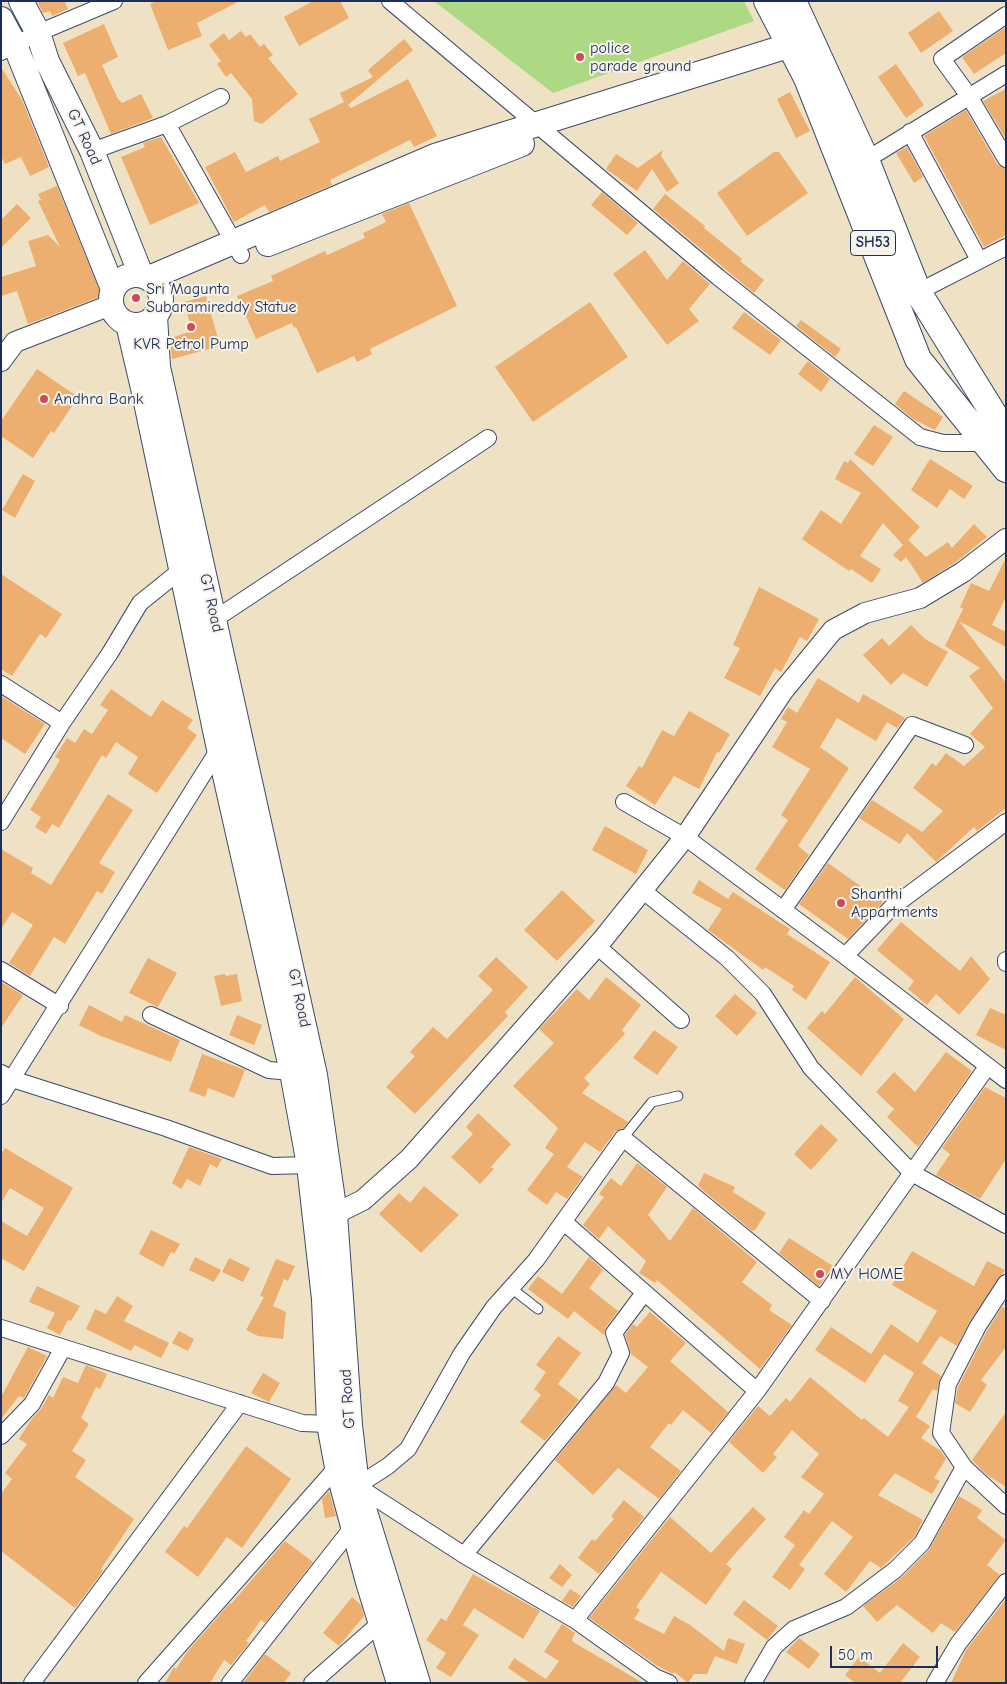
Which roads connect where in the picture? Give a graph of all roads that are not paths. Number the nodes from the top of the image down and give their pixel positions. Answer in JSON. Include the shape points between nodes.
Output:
{"nodes":[{"id":1,"x":21,"y":1,"type":"edge"},
{"id":2,"x":114,"y":1,"type":"edge"},
{"id":3,"x":390,"y":1,"type":"edge"},
{"id":4,"x":767,"y":1,"type":"edge"},
{"id":5,"x":793,"y":1,"type":"edge"},
{"id":6,"x":1006,"y":15,"type":"edge"},
{"id":7,"x":1,"y":19,"type":"edge"},
{"id":8,"x":38,"y":33,"type":"junction"},
{"id":9,"x":8,"y":48,"type":"edge"},
{"id":10,"x":803,"y":49,"type":"junction"},
{"id":11,"x":1006,"y":74,"type":"edge"},
{"id":12,"x":969,"y":96,"type":"junction"},
{"id":13,"x":221,"y":97,"type":"dead end"},
{"id":14,"x":167,"y":124,"type":"junction"},
{"id":15,"x":543,"y":129,"type":"junction"},
{"id":16,"x":910,"y":132,"type":"junction"},
{"id":17,"x":92,"y":151,"type":"junction"},
{"id":18,"x":1006,"y":159,"type":"edge"},
{"id":19,"x":866,"y":160,"type":"junction"},
{"id":20,"x":1006,"y":247,"type":"edge"},
{"id":21,"x":237,"y":248,"type":"junction"},
{"id":22,"x":979,"y":260,"type":"junction"},
{"id":23,"x":150,"y":281,"type":"junction"},
{"id":24,"x":918,"y":292,"type":"junction"},
{"id":25,"x":112,"y":297,"type":"junction"},
{"id":26,"x":155,"y":316,"type":"junction"},
{"id":27,"x":128,"y":324,"type":"junction"},
{"id":28,"x":1,"y":361,"type":"edge"},
{"id":29,"x":488,"y":438,"type":"dead end"},
{"id":30,"x":999,"y":440,"type":"edge"},
{"id":31,"x":1006,"y":469,"type":"edge"},
{"id":32,"x":1006,"y":539,"type":"edge"},
{"id":33,"x":181,"y":570,"type":"junction"},
{"id":34,"x":204,"y":621,"type":"junction"},
{"id":35,"x":1,"y":684,"type":"edge"},
{"id":36,"x":62,"y":723,"type":"junction"},
{"id":37,"x":965,"y":745,"type":"dead end"},
{"id":38,"x":219,"y":749,"type":"junction"},
{"id":39,"x":624,"y":802,"type":"dead end"},
{"id":40,"x":1,"y":822,"type":"edge"},
{"id":41,"x":1006,"y":822,"type":"edge"},
{"id":42,"x":685,"y":837,"type":"junction"},
{"id":43,"x":642,"y":890,"type":"junction"},
{"id":44,"x":783,"y":910,"type":"junction"},
{"id":45,"x":597,"y":946,"type":"junction"},
{"id":46,"x":845,"y":956,"type":"junction"},
{"id":47,"x":1,"y":970,"type":"edge"},
{"id":48,"x":60,"y":1006,"type":"junction"},
{"id":49,"x":151,"y":1015,"type":"dead end"},
{"id":50,"x":681,"y":1020,"type":"dead end"},
{"id":51,"x":987,"y":1067,"type":"junction"},
{"id":52,"x":292,"y":1072,"type":"junction"},
{"id":53,"x":7,"y":1076,"type":"edge"},
{"id":54,"x":1006,"y":1080,"type":"edge"},
{"id":55,"x":1,"y":1096,"type":"edge"},
{"id":56,"x":678,"y":1096,"type":"dead end"},
{"id":57,"x":623,"y":1138,"type":"junction"},
{"id":58,"x":309,"y":1165,"type":"junction"},
{"id":59,"x":912,"y":1173,"type":"junction"},
{"id":60,"x":335,"y":1214,"type":"junction"},
{"id":61,"x":564,"y":1222,"type":"junction"},
{"id":62,"x":1006,"y":1225,"type":"edge"},
{"id":63,"x":1006,"y":1283,"type":"edge"},
{"id":64,"x":511,"y":1288,"type":"junction"},
{"id":65,"x":644,"y":1293,"type":"junction"},
{"id":66,"x":822,"y":1301,"type":"junction"},
{"id":67,"x":538,"y":1309,"type":"dead end"},
{"id":68,"x":1,"y":1328,"type":"edge"},
{"id":69,"x":63,"y":1348,"type":"junction"},
{"id":70,"x":757,"y":1391,"type":"junction"},
{"id":71,"x":240,"y":1403,"type":"junction"},
{"id":72,"x":329,"y":1424,"type":"junction"},
{"id":73,"x":1,"y":1436,"type":"edge"},
{"id":74,"x":337,"y":1467,"type":"junction"},
{"id":75,"x":964,"y":1467,"type":"junction"},
{"id":76,"x":357,"y":1486,"type":"junction"},
{"id":77,"x":1006,"y":1506,"type":"edge"},
{"id":78,"x":352,"y":1528,"type":"junction"},
{"id":79,"x":464,"y":1555,"type":"junction"},
{"id":80,"x":1006,"y":1582,"type":"edge"},
{"id":81,"x":575,"y":1620,"type":"junction"},
{"id":82,"x":380,"y":1623,"type":"junction"},
{"id":83,"x":32,"y":1683,"type":"edge"},
{"id":84,"x":146,"y":1683,"type":"edge"},
{"id":85,"x":230,"y":1683,"type":"edge"},
{"id":86,"x":312,"y":1683,"type":"edge"},
{"id":87,"x":399,"y":1683,"type":"edge"},
{"id":88,"x":418,"y":1683,"type":"edge"},
{"id":89,"x":669,"y":1683,"type":"edge"},
{"id":90,"x":752,"y":1683,"type":"edge"},
{"id":91,"x":935,"y":1683,"type":"edge"}],
"edges":[{"from":1,"to":8,"type":"main road","name":"GT Road"},
{"from":2,"to":8,"type":"street"},
{"from":3,"to":15,"type":"street"},
{"from":4,"to":10,"type":"main road","number":"SH53"},
{"from":5,"to":10,"type":"main road","number":"SH53"},
{"from":6,"to":12,"type":"street","via":[[942,59]]},
{"from":7,"to":9,"type":"main road"},
{"from":8,"to":9,"type":"street"},
{"from":8,"to":17,"type":"main road","name":"GT Road","via":[[47,61]]},
{"from":9,"to":25,"type":"main road"},
{"from":10,"to":15,"type":"main road"},
{"from":10,"to":19,"type":"main road","number":"SH53"},
{"from":10,"to":30,"type":"main road","number":"SH53","via":[[807,78],[918,359]]},
{"from":11,"to":12,"type":"street"},
{"from":12,"to":16,"type":"street"},
{"from":12,"to":18,"type":"street"},
{"from":13,"to":14,"type":"street"},
{"from":14,"to":17,"type":"street"},
{"from":14,"to":21,"type":"street"},
{"from":15,"to":21,"type":"main road"},
{"from":15,"to":30,"type":"street","via":[[718,277],[920,437],[944,443]]},
{"from":16,"to":19,"type":"street"},
{"from":16,"to":22,"type":"street"},
{"from":17,"to":23,"type":"main road","name":"GT Road"},
{"from":19,"to":24,"type":"main road","number":"SH53"},
{"from":20,"to":22,"type":"street"},
{"from":21,"to":23,"type":"main road"},
{"from":22,"to":24,"type":"street"},
{"from":23,"to":25,"type":"main road","via":[[125,277]]},
{"from":23,"to":26,"type":"main road","via":[[161,304]]},
{"from":24,"to":30,"type":"main road","number":"SH53"},
{"from":25,"to":27,"type":"main road","via":[[120,320]]},
{"from":25,"to":28,"type":"street","via":[[15,342]]},
{"from":26,"to":27,"type":"main road","via":[[142,324]]},
{"from":26,"to":34,"type":"main road","name":"GT Road","via":[[158,367]]},
{"from":27,"to":33,"type":"main road"},
{"from":29,"to":34,"type":"street"},
{"from":30,"to":31,"type":"main road","number":"SH53"},
{"from":32,"to":42,"type":"street","via":[[963,572],[920,598],[865,613],[833,630],[783,691]]},
{"from":33,"to":34,"type":"main road"},
{"from":33,"to":36,"type":"street","via":[[140,603]]},
{"from":34,"to":38,"type":"main road"},
{"from":34,"to":60,"type":"main road","name":"GT Road","via":[[236,722],[315,1074]]},
{"from":35,"to":36,"type":"street"},
{"from":36,"to":40,"type":"street"},
{"from":37,"to":44,"type":"street","via":[[912,725]]},
{"from":38,"to":48,"type":"street"},
{"from":38,"to":52,"type":"main road"},
{"from":39,"to":42,"type":"street"},
{"from":41,"to":46,"type":"street","via":[[891,908]]},
{"from":42,"to":43,"type":"street"},
{"from":42,"to":44,"type":"street"},
{"from":43,"to":45,"type":"street"},
{"from":43,"to":59,"type":"street","via":[[727,958],[762,994],[811,1068]]},
{"from":44,"to":46,"type":"street"},
{"from":45,"to":50,"type":"street"},
{"from":45,"to":60,"type":"street","via":[[410,1158],[363,1200]]},
{"from":46,"to":51,"type":"street"},
{"from":47,"to":48,"type":"street"},
{"from":48,"to":53,"type":"street"},
{"from":49,"to":52,"type":"street","via":[[269,1070]]},
{"from":51,"to":54,"type":"street"},
{"from":51,"to":59,"type":"street"},
{"from":52,"to":58,"type":"main road"},
{"from":53,"to":55,"type":"street"},
{"from":53,"to":58,"type":"street","via":[[272,1166]]},
{"from":56,"to":57,"type":"lane","via":[[652,1102]]},
{"from":57,"to":61,"type":"street"},
{"from":57,"to":66,"type":"street"},
{"from":58,"to":72,"type":"main road","via":[[324,1299]]},
{"from":59,"to":62,"type":"street"},
{"from":59,"to":66,"type":"street"},
{"from":60,"to":76,"type":"main road","name":"GT Road"},
{"from":61,"to":64,"type":"street"},
{"from":61,"to":65,"type":"street"},
{"from":63,"to":75,"type":"street","via":[[978,1326],[948,1384],[941,1433]]},
{"from":64,"to":67,"type":"lane"},
{"from":64,"to":76,"type":"street","via":[[462,1353],[408,1450]]},
{"from":65,"to":70,"type":"street"},
{"from":65,"to":79,"type":"street","via":[[614,1333],[621,1353],[606,1383]]},
{"from":66,"to":70,"type":"street"},
{"from":68,"to":69,"type":"street"},
{"from":69,"to":71,"type":"street"},
{"from":69,"to":73,"type":"street","via":[[32,1404]]},
{"from":70,"to":81,"type":"street"},
{"from":71,"to":72,"type":"street","via":[[302,1423]]},
{"from":71,"to":83,"type":"street"},
{"from":72,"to":74,"type":"main road"},
{"from":74,"to":78,"type":"main road"},
{"from":74,"to":84,"type":"street"},
{"from":75,"to":77,"type":"street"},
{"from":75,"to":90,"type":"street","via":[[922,1543],[895,1570],[846,1607],[794,1629],[774,1647]]},
{"from":76,"to":79,"type":"street"},
{"from":76,"to":88,"type":"main road","name":"GT Road"},
{"from":78,"to":82,"type":"main road"},
{"from":78,"to":85,"type":"street"},
{"from":79,"to":81,"type":"street"},
{"from":80,"to":91,"type":"street","via":[[958,1644]]},
{"from":81,"to":89,"type":"street","via":[[655,1677]]},
{"from":82,"to":86,"type":"street"},
{"from":82,"to":87,"type":"main road"}]}
